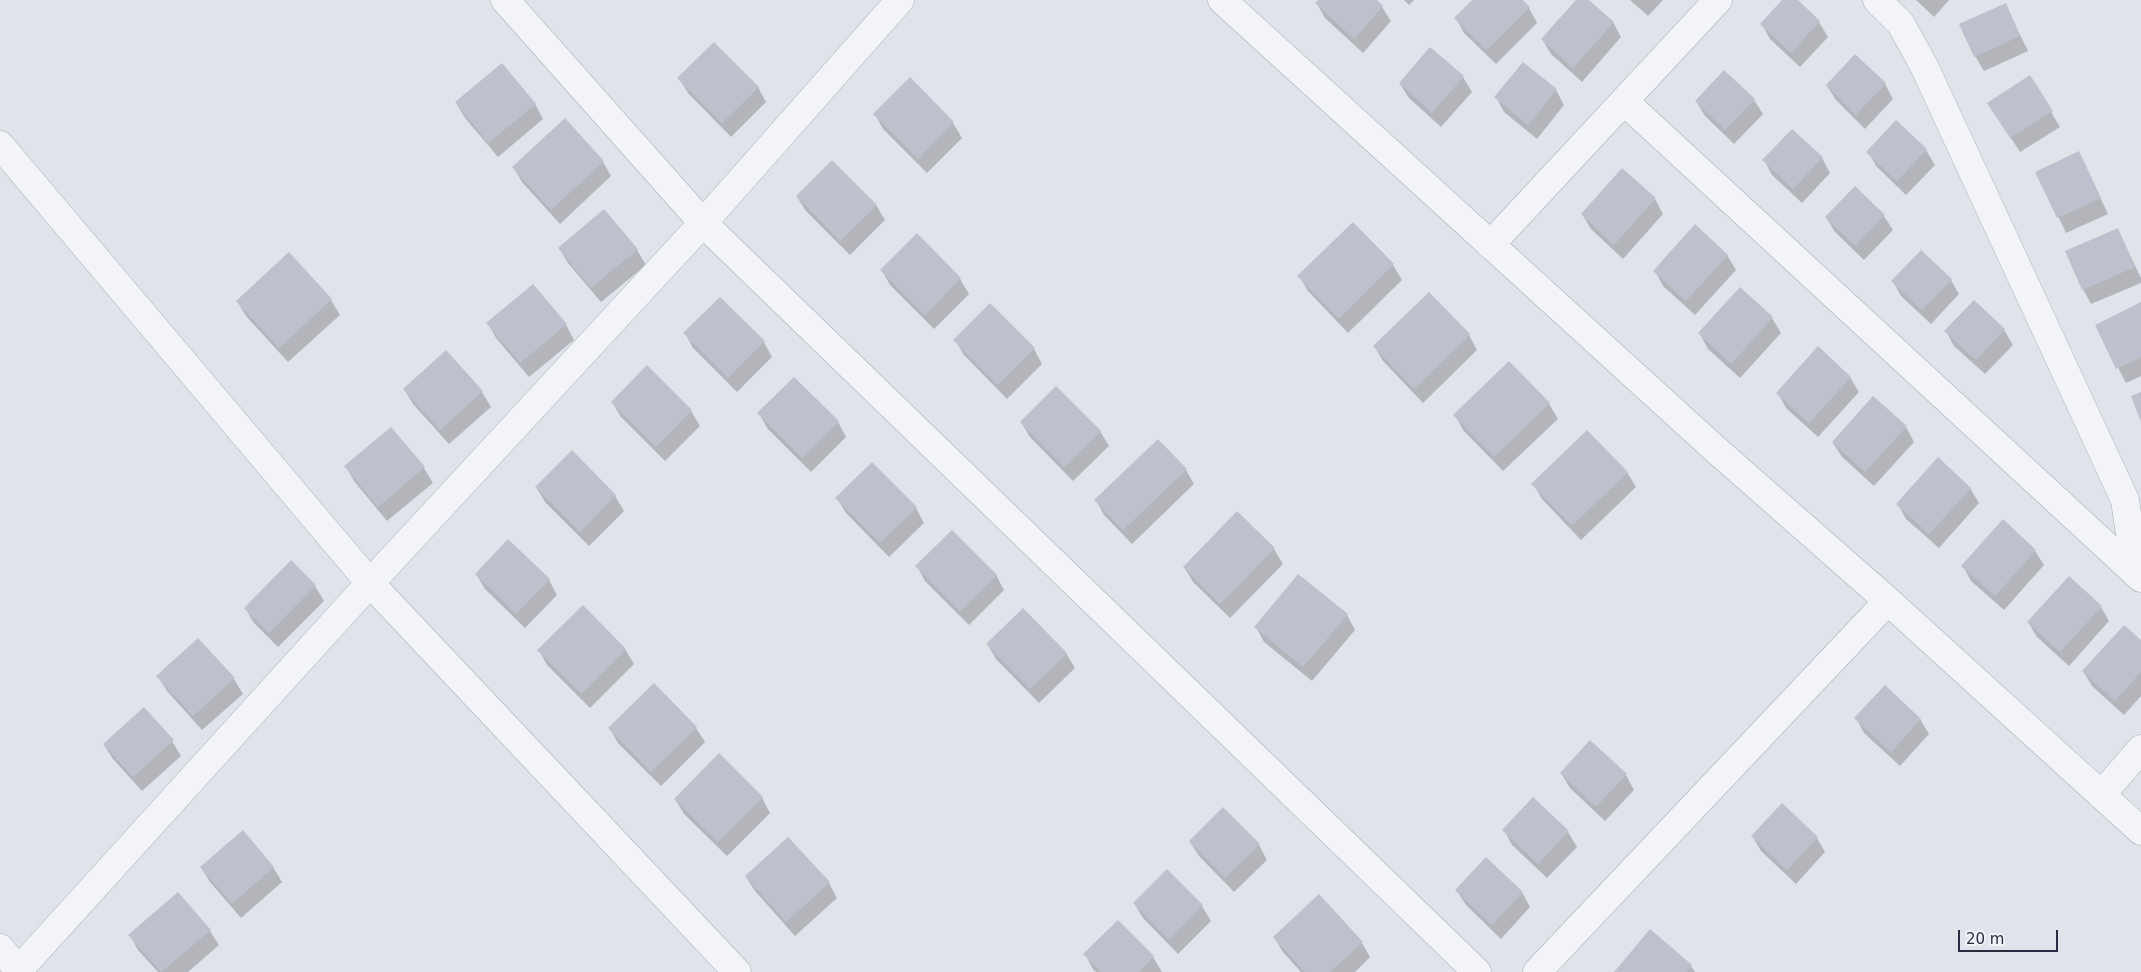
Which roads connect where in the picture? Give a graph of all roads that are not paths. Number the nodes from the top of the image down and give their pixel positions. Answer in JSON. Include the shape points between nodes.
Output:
{"nodes":[{"id":1,"x":505,"y":0,"type":"edge"},
{"id":2,"x":900,"y":0,"type":"edge"},
{"id":3,"x":1222,"y":0,"type":"edge"},
{"id":4,"x":1718,"y":0,"type":"edge"},
{"id":5,"x":1877,"y":0,"type":"edge"},
{"id":6,"x":1625,"y":102,"type":"junction"},
{"id":7,"x":0,"y":145,"type":"edge"},
{"id":8,"x":703,"y":223,"type":"junction"},
{"id":9,"x":1490,"y":244,"type":"junction"},
{"id":10,"x":2139,"y":576,"type":"edge"},
{"id":11,"x":370,"y":583,"type":"junction"},
{"id":12,"x":1888,"y":602,"type":"junction"},
{"id":13,"x":2141,"y":749,"type":"edge"},
{"id":14,"x":2101,"y":795,"type":"junction"},
{"id":15,"x":2141,"y":831,"type":"edge"},
{"id":16,"x":0,"y":948,"type":"edge"},
{"id":17,"x":18,"y":971,"type":"edge"},
{"id":18,"x":737,"y":972,"type":"edge"},
{"id":19,"x":1477,"y":972,"type":"edge"},
{"id":20,"x":1537,"y":972,"type":"edge"}],
"edges":[{"from":1,"to":8,"type":"street"},
{"from":2,"to":8,"type":"street"},
{"from":3,"to":9,"type":"street"},
{"from":4,"to":6,"type":"street"},
{"from":5,"to":10,"type":"street","via":[[1901,24],[1924,66],[2125,500]]},
{"from":6,"to":9,"type":"street"},
{"from":6,"to":10,"type":"street"},
{"from":7,"to":11,"type":"street"},
{"from":8,"to":11,"type":"street"},
{"from":8,"to":19,"type":"street"},
{"from":9,"to":12,"type":"street"},
{"from":11,"to":17,"type":"street"},
{"from":11,"to":18,"type":"street"},
{"from":12,"to":14,"type":"street"},
{"from":12,"to":20,"type":"street"},
{"from":13,"to":14,"type":"street"},
{"from":14,"to":15,"type":"street"},
{"from":16,"to":17,"type":"street"}]}
